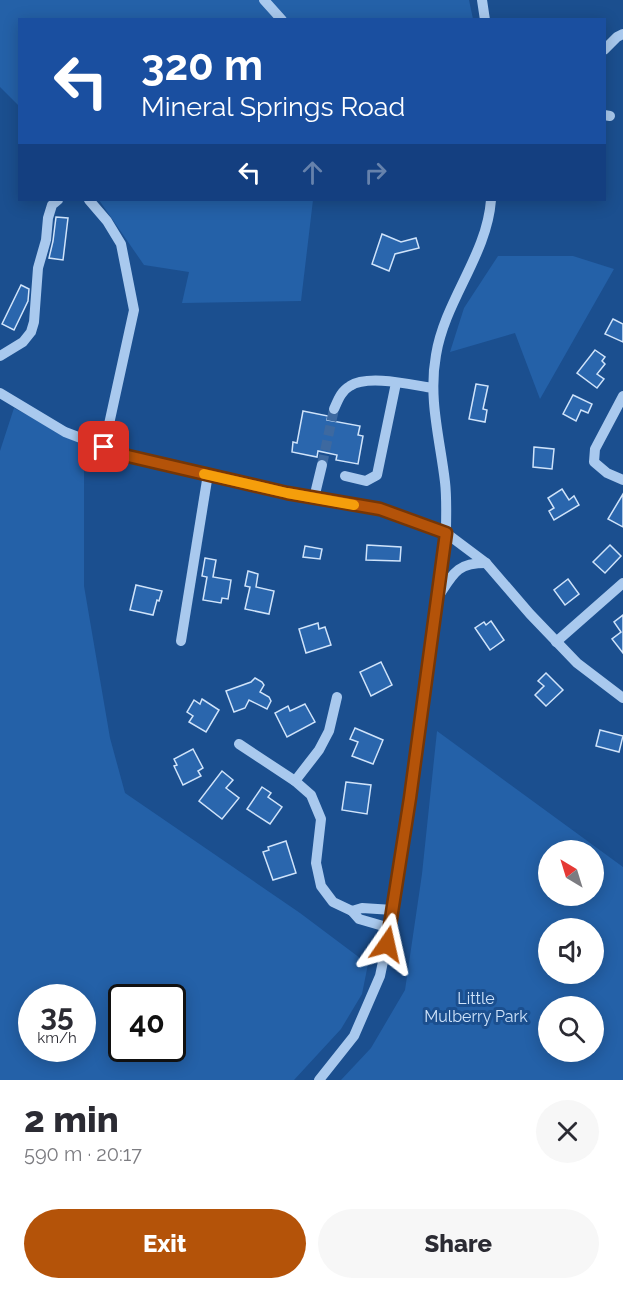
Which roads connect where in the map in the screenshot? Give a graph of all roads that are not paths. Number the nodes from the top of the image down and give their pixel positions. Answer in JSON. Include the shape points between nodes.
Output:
{"nodes":[{"id":1,"x":264,"y":0,"type":"edge"},
{"id":2,"x":482,"y":0,"type":"edge"},
{"id":3,"x":280,"y":18,"type":"edge"},
{"id":4,"x":486,"y":18,"type":"edge"},
{"id":5,"x":623,"y":34,"type":"edge"},
{"id":6,"x":606,"y":48,"type":"edge"},
{"id":7,"x":57,"y":201,"type":"edge"},
{"id":8,"x":90,"y":201,"type":"edge"},
{"id":9,"x":491,"y":201,"type":"edge"},
{"id":10,"x":0,"y":356,"type":"edge"},
{"id":11,"x":396,"y":383,"type":"junction"},
{"id":12,"x":433,"y":388,"type":"junction"},
{"id":13,"x":0,"y":393,"type":"edge"},
{"id":14,"x":623,"y":396,"type":"edge"},
{"id":15,"x":334,"y":408,"type":"tunnel mouth"},
{"id":16,"x":104,"y":447,"type":"junction"},
{"id":17,"x":322,"y":465,"type":"tunnel mouth"},
{"id":18,"x":208,"y":474,"type":"junction"},
{"id":19,"x":345,"y":476,"type":"dead end"},
{"id":20,"x":623,"y":480,"type":"edge"},
{"id":21,"x":314,"y":498,"type":"junction"},
{"id":22,"x":446,"y":533,"type":"junction"},
{"id":23,"x":486,"y":563,"type":"junction"},
{"id":24,"x":623,"y":583,"type":"edge"},
{"id":25,"x":438,"y":597,"type":"junction"},
{"id":26,"x":181,"y":641,"type":"dead end"},
{"id":27,"x":555,"y":642,"type":"junction"},
{"id":28,"x":337,"y":697,"type":"dead end"},
{"id":29,"x":623,"y":698,"type":"edge"},
{"id":30,"x":239,"y":744,"type":"dead end"},
{"id":31,"x":296,"y":781,"type":"junction"},
{"id":32,"x":393,"y":910,"type":"junction"},
{"id":33,"x":351,"y":911,"type":"junction"},
{"id":34,"x":390,"y":928,"type":"junction"},
{"id":35,"x":319,"y":1080,"type":"edge"}],
"edges":[{"from":1,"to":3,"type":"street"},
{"from":2,"to":4,"type":"street"},
{"from":5,"to":6,"type":"street"},
{"from":7,"to":10,"type":"street","via":[[48,218],[38,268],[31,332],[23,342]]},
{"from":8,"to":16,"type":"street","via":[[121,244],[134,310]]},
{"from":9,"to":12,"type":"street","via":[[480,243],[447,316],[436,353]]},
{"from":11,"to":12,"type":"street"},
{"from":11,"to":15,"type":"street","via":[[364,381],[350,385],[340,394]]},
{"from":11,"to":19,"type":"street","via":[[377,475],[366,481]]},
{"from":12,"to":22,"type":"street","via":[[445,484]]},
{"from":13,"to":16,"type":"street","via":[[65,432]]},
{"from":14,"to":20,"type":"street","via":[[595,449],[594,462]]},
{"from":16,"to":18,"type":"street"},
{"from":17,"to":21,"type":"street"},
{"from":18,"to":21,"type":"street"},
{"from":18,"to":26,"type":"street"},
{"from":21,"to":22,"type":"street","via":[[380,509]]},
{"from":22,"to":23,"type":"street"},
{"from":22,"to":25,"type":"street"},
{"from":23,"to":25,"type":"street","via":[[459,568]]},
{"from":23,"to":27,"type":"street"},
{"from":24,"to":27,"type":"street"},
{"from":25,"to":32,"type":"street"},
{"from":27,"to":29,"type":"street"},
{"from":28,"to":31,"type":"street","via":[[329,731]]},
{"from":30,"to":31,"type":"street"},
{"from":31,"to":33,"type":"street","via":[[311,795],[321,819],[316,863],[321,886],[333,902]]},
{"from":32,"to":33,"type":"street"},
{"from":32,"to":34,"type":"street"},
{"from":33,"to":34,"type":"street","via":[[359,919]]},
{"from":34,"to":35,"type":"street","via":[[380,976],[354,1036]]}]}
